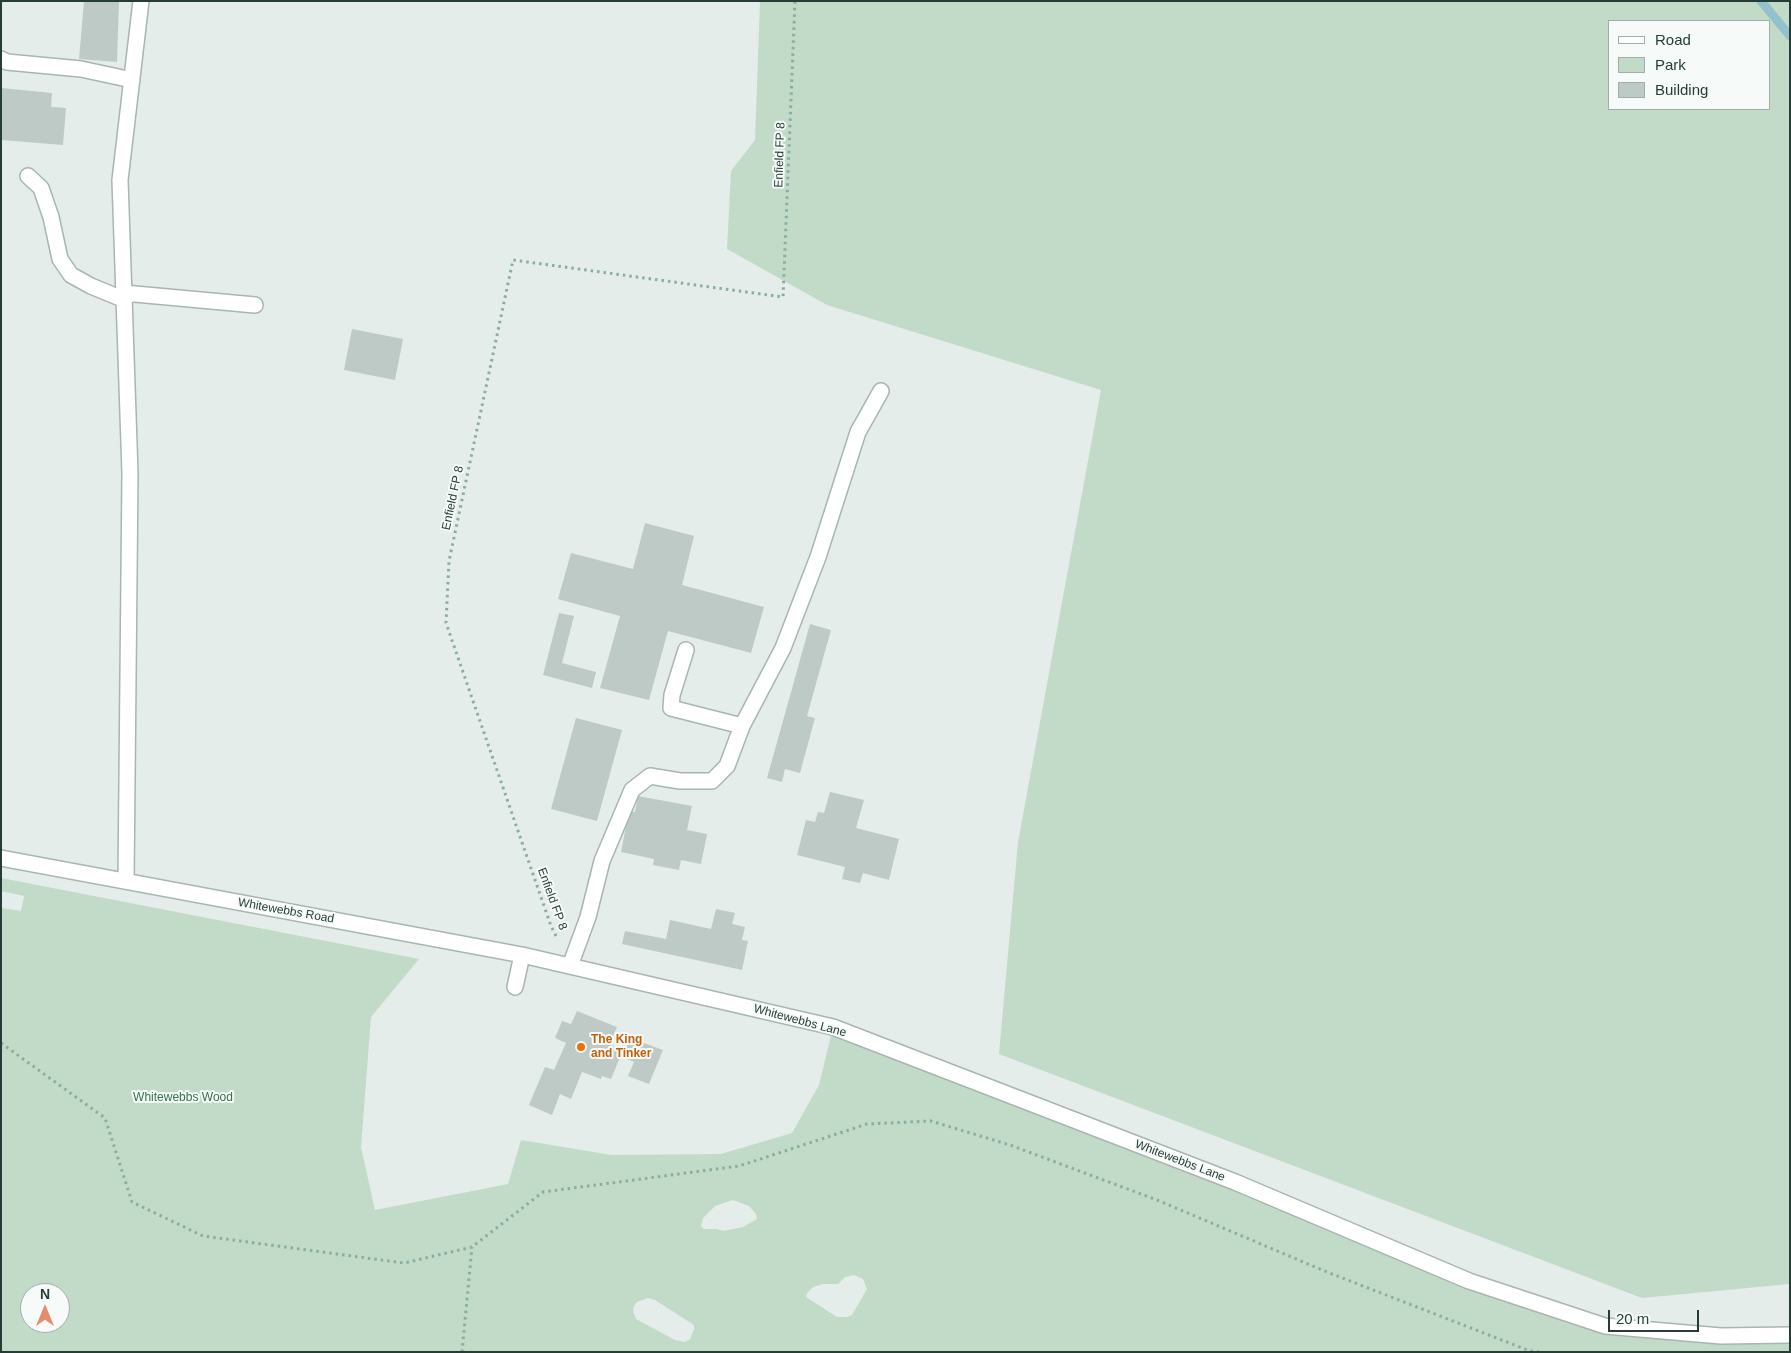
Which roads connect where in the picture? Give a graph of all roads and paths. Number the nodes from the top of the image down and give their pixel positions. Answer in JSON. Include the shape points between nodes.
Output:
{"nodes":[{"id":1,"x":141,"y":1,"type":"edge"},
{"id":2,"x":795,"y":1,"type":"edge"},
{"id":3,"x":1,"y":59,"type":"edge"},
{"id":4,"x":132,"y":80,"type":"junction"},
{"id":5,"x":28,"y":176,"type":"dead end"},
{"id":6,"x":125,"y":296,"type":"junction"},
{"id":7,"x":255,"y":305,"type":"dead end"},
{"id":8,"x":881,"y":391,"type":"dead end"},
{"id":9,"x":686,"y":650,"type":"dead end"},
{"id":10,"x":742,"y":726,"type":"junction"},
{"id":11,"x":1,"y":858,"type":"edge"},
{"id":12,"x":126,"y":881,"type":"junction"},
{"id":13,"x":522,"y":955,"type":"junction"},
{"id":14,"x":570,"y":966,"type":"junction"},
{"id":15,"x":515,"y":987,"type":"dead end"},
{"id":16,"x":1,"y":1043,"type":"edge"},
{"id":17,"x":472,"y":1247,"type":"junction"},
{"id":18,"x":1790,"y":1335,"type":"edge"},
{"id":19,"x":462,"y":1352,"type":"edge"},
{"id":20,"x":1539,"y":1352,"type":"edge"}],
"edges":[{"from":1,"to":4,"type":"street"},
{"from":2,"to":14,"type":"path","name":"Enfield FP 8","via":[[783,297],[513,260],[449,561],[446,623],[550,926]]},
{"from":3,"to":4,"type":"street","via":[[81,69]]},
{"from":4,"to":6,"type":"street","via":[[120,180]]},
{"from":5,"to":6,"type":"street","via":[[41,188],[60,259],[71,275]]},
{"from":6,"to":7,"type":"street"},
{"from":6,"to":12,"type":"street","via":[[130,474]]},
{"from":8,"to":10,"type":"street","via":[[858,432],[818,557],[783,648]]},
{"from":9,"to":10,"type":"street","via":[[671,708]]},
{"from":10,"to":14,"type":"street","via":[[727,766],[712,781],[680,781],[650,776],[632,790],[602,861],[588,917]]},
{"from":11,"to":12,"type":"street","name":"Whitewebbs Road"},
{"from":12,"to":13,"type":"street","name":"Whitewebbs Road"},
{"from":13,"to":14,"type":"street","name":"Whitewebbs Road"},
{"from":13,"to":15,"type":"street"},
{"from":14,"to":18,"type":"street","name":"Whitewebbs Lane","via":[[832,1028],[1235,1182],[1469,1281],[1605,1326],[1721,1336]]},
{"from":16,"to":17,"type":"path","via":[[105,1118],[132,1202],[203,1236],[404,1264]]},
{"from":17,"to":19,"type":"path"},
{"from":17,"to":20,"type":"path","via":[[543,1192],[739,1166],[867,1124],[931,1121],[1010,1145],[1157,1200],[1336,1275]]}]}
